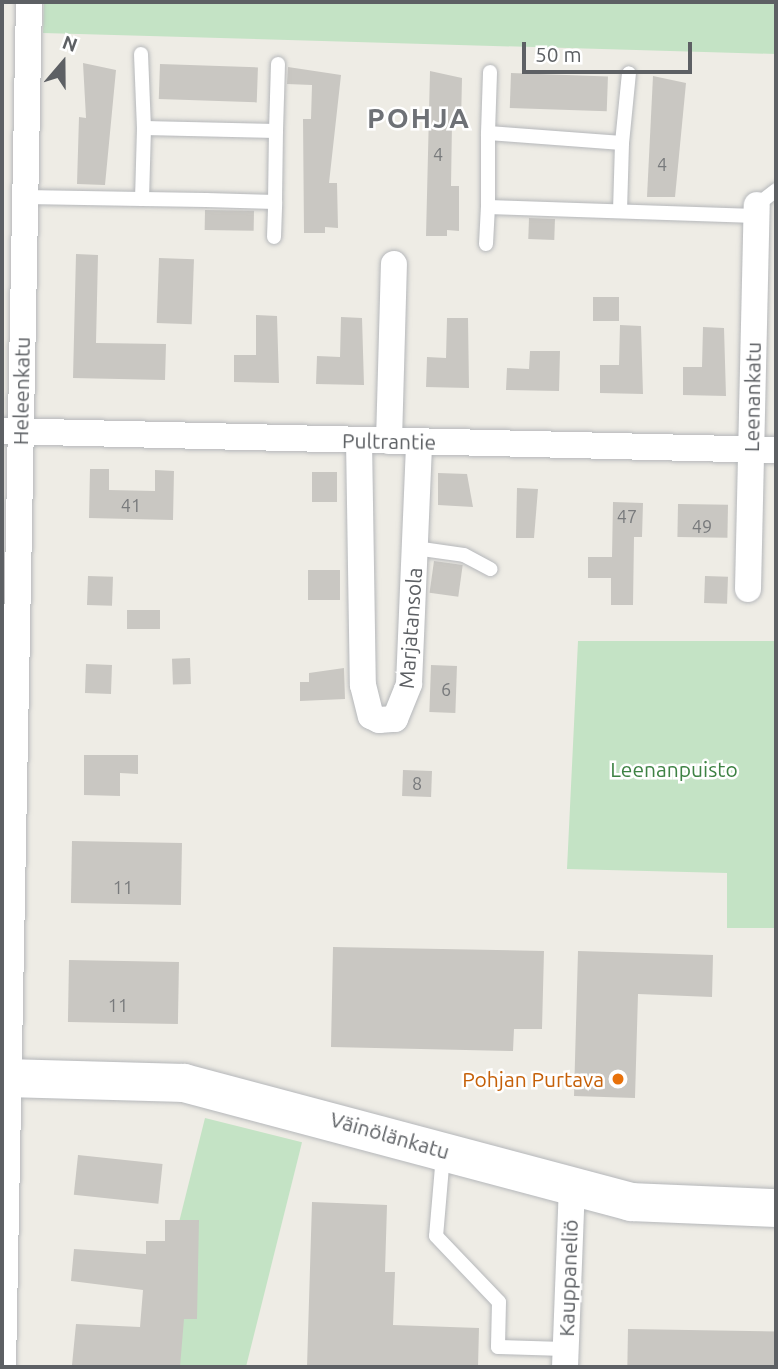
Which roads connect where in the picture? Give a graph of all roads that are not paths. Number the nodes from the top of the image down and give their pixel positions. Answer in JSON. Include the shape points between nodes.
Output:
{"nodes":[{"id":1,"x":29,"y":2,"type":"edge"},
{"id":2,"x":141,"y":54,"type":"dead end"},
{"id":3,"x":278,"y":64,"type":"dead end"},
{"id":4,"x":490,"y":72,"type":"dead end"},
{"id":5,"x":629,"y":74,"type":"dead end"},
{"id":6,"x":144,"y":128,"type":"junction"},
{"id":7,"x":276,"y":131,"type":"junction"},
{"id":8,"x":488,"y":133,"type":"junction"},
{"id":9,"x":622,"y":143,"type":"junction"},
{"id":10,"x":25,"y":197,"type":"junction"},
{"id":11,"x":142,"y":199,"type":"junction"},
{"id":12,"x":275,"y":202,"type":"junction"},
{"id":13,"x":763,"y":204,"type":"edge"},
{"id":14,"x":488,"y":207,"type":"junction"},
{"id":15,"x":620,"y":211,"type":"junction"},
{"id":16,"x":274,"y":237,"type":"dead end"},
{"id":17,"x":486,"y":244,"type":"dead end"},
{"id":18,"x":394,"y":264,"type":"dead end"},
{"id":19,"x":11,"y":432,"type":"edge"},
{"id":20,"x":359,"y":440,"type":"junction"},
{"id":21,"x":389,"y":441,"type":"junction"},
{"id":22,"x":419,"y":442,"type":"junction"},
{"id":23,"x":764,"y":450,"type":"edge"},
{"id":24,"x":415,"y":548,"type":"junction"},
{"id":25,"x":490,"y":569,"type":"dead end"},
{"id":26,"x":748,"y":589,"type":"dead end"},
{"id":27,"x":6,"y":1077,"type":"edge"},
{"id":28,"x":445,"y":1150,"type":"junction"},
{"id":29,"x":572,"y":1188,"type":"junction"},
{"id":30,"x":776,"y":1208,"type":"edge"},
{"id":31,"x":565,"y":1358,"type":"edge"},
{"id":32,"x":4,"y":1367,"type":"edge"}],
"edges":[{"from":1,"to":10,"type":"street","name":"Heleenkatu"},
{"from":2,"to":6,"type":"lane"},
{"from":3,"to":7,"type":"lane"},
{"from":4,"to":8,"type":"lane"},
{"from":5,"to":9,"type":"lane"},
{"from":6,"to":7,"type":"lane"},
{"from":6,"to":11,"type":"lane"},
{"from":7,"to":12,"type":"lane"},
{"from":8,"to":9,"type":"lane"},
{"from":8,"to":14,"type":"lane"},
{"from":9,"to":15,"type":"lane"},
{"from":10,"to":11,"type":"lane"},
{"from":10,"to":19,"type":"street","name":"Heleenkatu"},
{"from":11,"to":12,"type":"lane"},
{"from":12,"to":16,"type":"lane"},
{"from":13,"to":15,"type":"lane"},
{"from":13,"to":23,"type":"street","name":"Leenankatu"},
{"from":14,"to":15,"type":"lane"},
{"from":14,"to":17,"type":"lane"},
{"from":18,"to":21,"type":"street"},
{"from":19,"to":20,"type":"street","name":"Pultrantie"},
{"from":19,"to":27,"type":"street","name":"Heleenkatu"},
{"from":20,"to":21,"type":"street","name":"Pultrantie"},
{"from":20,"to":24,"type":"street","name":"Marjatansola","via":[[363,685],[371,716],[379,720],[395,719],[409,684]]},
{"from":21,"to":22,"type":"street","name":"Pultrantie"},
{"from":22,"to":23,"type":"street","name":"Pultrantie"},
{"from":22,"to":24,"type":"street","name":"Marjatansola"},
{"from":23,"to":26,"type":"street","name":"Leenankatu"},
{"from":24,"to":25,"type":"lane","via":[[464,555]]},
{"from":27,"to":28,"type":"street","name":"Väinölänkatu","via":[[184,1083]]},
{"from":27,"to":32,"type":"street","name":"Heleenkatu"},
{"from":28,"to":29,"type":"street","name":"Väinölänkatu"},
{"from":28,"to":31,"type":"lane","via":[[436,1236],[499,1302],[498,1347]]},
{"from":29,"to":30,"type":"street","name":"Väinölänkatu","via":[[631,1202]]},
{"from":29,"to":31,"type":"street","name":"Kauppaneliö"}]}
